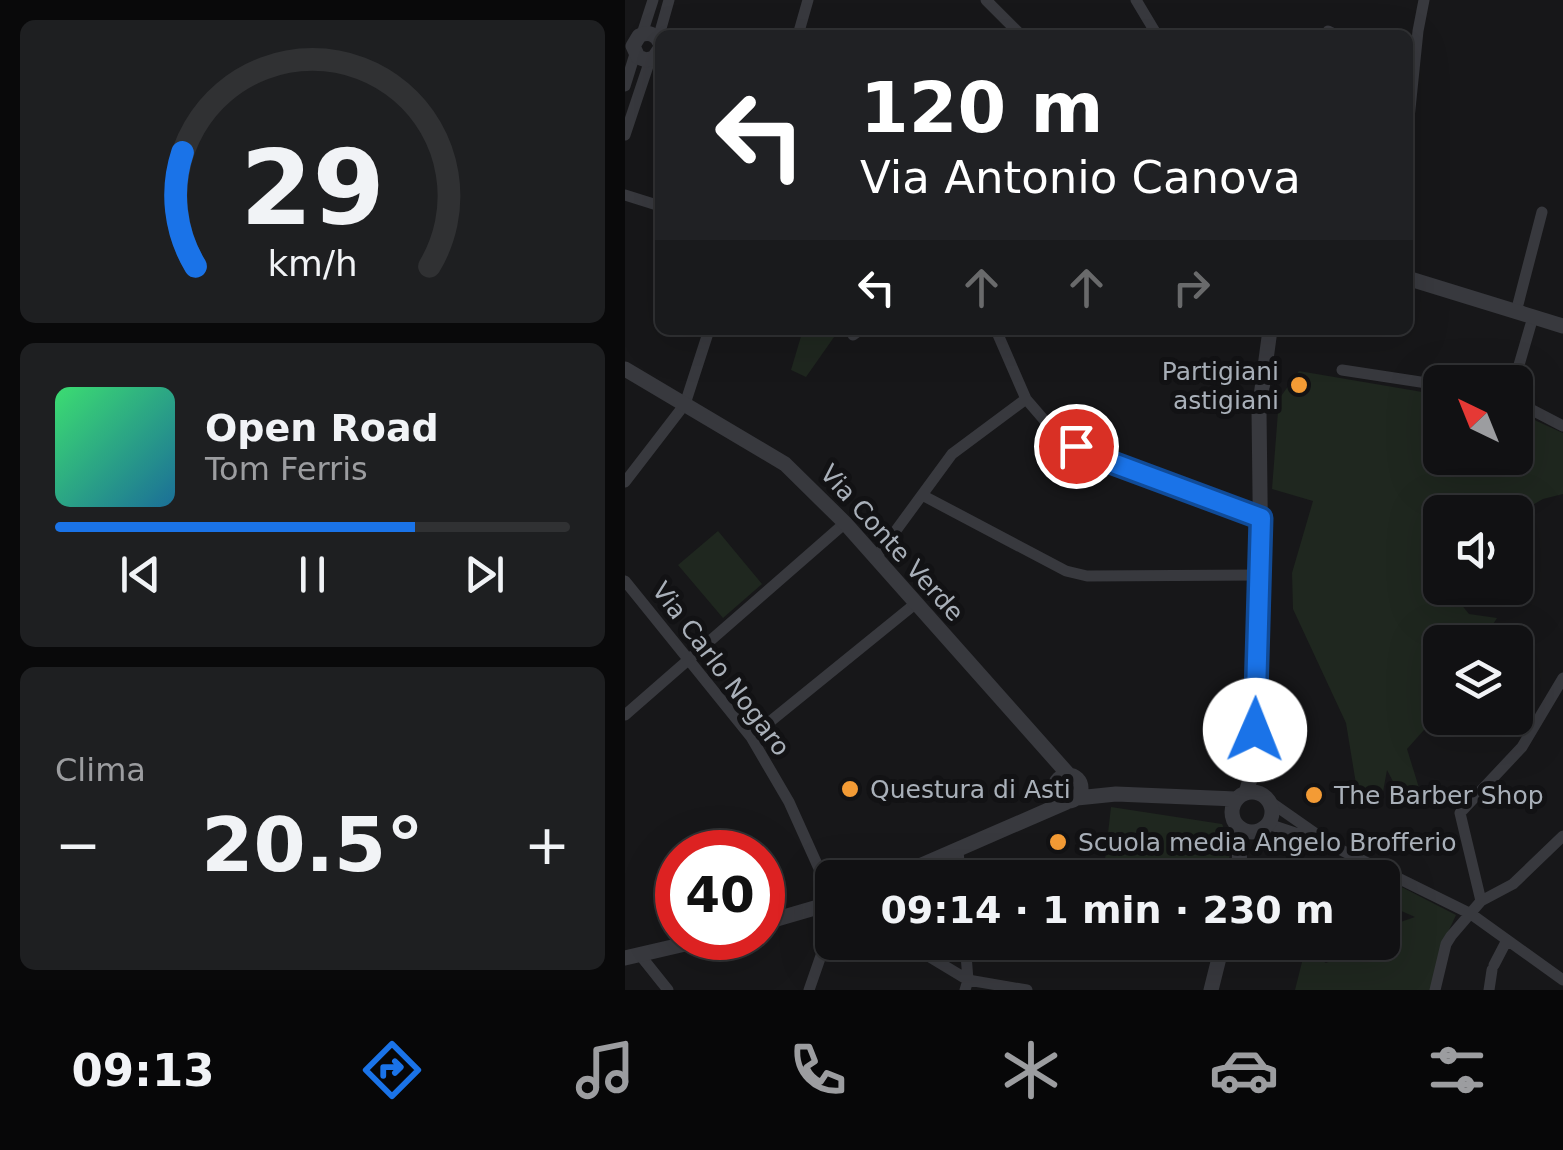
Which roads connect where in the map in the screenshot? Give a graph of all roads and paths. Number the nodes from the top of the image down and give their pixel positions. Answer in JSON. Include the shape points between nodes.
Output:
{"nodes":[{"id":1,"x":653,"y":0,"type":"edge"},
{"id":2,"x":669,"y":0,"type":"edge"},
{"id":3,"x":808,"y":0,"type":"edge"},
{"id":4,"x":986,"y":0,"type":"edge"},
{"id":5,"x":1135,"y":0,"type":"edge"},
{"id":6,"x":1424,"y":0,"type":"edge"},
{"id":7,"x":655,"y":30,"type":"edge"},
{"id":8,"x":799,"y":30,"type":"edge"},
{"id":9,"x":1016,"y":30,"type":"edge"},
{"id":10,"x":1154,"y":30,"type":"edge"},
{"id":11,"x":1413,"y":38,"type":"edge"},
{"id":12,"x":648,"y":46,"type":"edge"},
{"id":13,"x":625,"y":86,"type":"edge"},
{"id":14,"x":625,"y":135,"type":"edge"},
{"id":15,"x":625,"y":195,"type":"edge"},
{"id":16,"x":655,"y":204,"type":"edge"},
{"id":17,"x":1541,"y":212,"type":"dead end"},
{"id":18,"x":1413,"y":280,"type":"edge"},
{"id":19,"x":1516,"y":312,"type":"junction"},
{"id":20,"x":1533,"y":317,"type":"junction"},
{"id":21,"x":1563,"y":326,"type":"edge"},
{"id":22,"x":707,"y":335,"type":"edge"},
{"id":23,"x":998,"y":335,"type":"edge"},
{"id":24,"x":1271,"y":335,"type":"edge"},
{"id":25,"x":1520,"y":365,"type":"edge"},
{"id":26,"x":625,"y":369,"type":"edge"},
{"id":27,"x":1342,"y":370,"type":"dead end"},
{"id":28,"x":1423,"y":382,"type":"edge"},
{"id":29,"x":1027,"y":399,"type":"junction"},
{"id":30,"x":685,"y":404,"type":"junction"},
{"id":31,"x":1533,"y":410,"type":"edge"},
{"id":32,"x":1563,"y":426,"type":"edge"},
{"id":33,"x":625,"y":482,"type":"edge"},
{"id":34,"x":922,"y":495,"type":"junction"},
{"id":35,"x":1261,"y":518,"type":"junction"},
{"id":36,"x":845,"y":523,"type":"junction"},
{"id":37,"x":875,"y":558,"type":"junction"},
{"id":38,"x":1261,"y":575,"type":"junction"},
{"id":39,"x":625,"y":581,"type":"edge"},
{"id":40,"x":915,"y":604,"type":"junction"},
{"id":41,"x":689,"y":660,"type":"junction"},
{"id":42,"x":1563,"y":678,"type":"edge"},
{"id":43,"x":625,"y":715,"type":"edge"},
{"id":44,"x":751,"y":737,"type":"junction"},
{"id":45,"x":1255,"y":762,"type":"junction"},
{"id":46,"x":1067,"y":788,"type":"junction"},
{"id":47,"x":1241,"y":796,"type":"junction"},
{"id":48,"x":1267,"y":799,"type":"junction"},
{"id":49,"x":1201,"y":800,"type":"junction"},
{"id":50,"x":1236,"y":824,"type":"junction"},
{"id":51,"x":1265,"y":828,"type":"junction"},
{"id":52,"x":1563,"y":836,"type":"edge"},
{"id":53,"x":1331,"y":844,"type":"junction"},
{"id":54,"x":958,"y":849,"type":"junction"},
{"id":55,"x":933,"y":860,"type":"edge"},
{"id":56,"x":959,"y":860,"type":"edge"},
{"id":57,"x":1238,"y":860,"type":"edge"},
{"id":58,"x":1247,"y":860,"type":"edge"},
{"id":59,"x":815,"y":866,"type":"edge"},
{"id":60,"x":1481,"y":901,"type":"junction"},
{"id":61,"x":815,"y":909,"type":"edge"},
{"id":62,"x":1471,"y":914,"type":"junction"},
{"id":63,"x":785,"y":917,"type":"edge"},
{"id":64,"x":1507,"y":940,"type":"junction"},
{"id":65,"x":632,"y":956,"type":"edge"},
{"id":66,"x":817,"y":960,"type":"edge"},
{"id":67,"x":931,"y":960,"type":"edge"},
{"id":68,"x":966,"y":960,"type":"edge"},
{"id":69,"x":1218,"y":960,"type":"edge"},
{"id":70,"x":1563,"y":980,"type":"edge"},
{"id":71,"x":967,"y":985,"type":"edge"},
{"id":72,"x":668,"y":990,"type":"edge"},
{"id":73,"x":809,"y":990,"type":"edge"},
{"id":74,"x":1027,"y":990,"type":"edge"},
{"id":75,"x":1211,"y":990,"type":"edge"},
{"id":76,"x":1435,"y":990,"type":"edge"},
{"id":77,"x":1489,"y":990,"type":"edge"}],
"edges":[{"from":1,"to":12,"type":"street"},
{"from":2,"to":7,"type":"street"},
{"from":3,"to":8,"type":"street"},
{"from":4,"to":9,"type":"street"},
{"from":5,"to":10,"type":"street"},
{"from":6,"to":11,"type":"street"},
{"from":12,"to":13,"type":"street"},
{"from":12,"to":14,"type":"street"},
{"from":15,"to":16,"type":"street"},
{"from":17,"to":19,"type":"street"},
{"from":18,"to":19,"type":"street"},
{"from":19,"to":20,"type":"street"},
{"from":20,"to":21,"type":"street"},
{"from":20,"to":25,"type":"street"},
{"from":22,"to":30,"type":"street"},
{"from":23,"to":29,"type":"street"},
{"from":24,"to":35,"type":"street","via":[[1259,410]]},
{"from":26,"to":30,"type":"street","name":"Via Conte Verde"},
{"from":27,"to":28,"type":"street"},
{"from":29,"to":34,"type":"street","via":[[952,454]]},
{"from":29,"to":35,"type":"street","via":[[1058,436],[1094,456]]},
{"from":30,"to":33,"type":"street"},
{"from":30,"to":36,"type":"street","name":"Via Conte Verde","via":[[785,464]]},
{"from":31,"to":32,"type":"street"},
{"from":34,"to":37,"type":"street"},
{"from":34,"to":38,"type":"street","via":[[1066,572]]},
{"from":35,"to":38,"type":"street"},
{"from":36,"to":37,"type":"street","name":"Via Conte Verde"},
{"from":36,"to":41,"type":"street"},
{"from":37,"to":40,"type":"street","name":"Via Conte Verde"},
{"from":38,"to":45,"type":"street"},
{"from":39,"to":41,"type":"street","name":"Via Carlo Nogaro"},
{"from":40,"to":44,"type":"street"},
{"from":40,"to":46,"type":"street","name":"Via Conte Verde","via":[[1045,752]]},
{"from":41,"to":43,"type":"street"},
{"from":41,"to":44,"type":"street","name":"Via Carlo Nogaro"},
{"from":42,"to":60,"type":"street","via":[[1522,747],[1460,813]]},
{"from":44,"to":59,"type":"street","name":"Via Carlo Nogaro","via":[[789,802]]},
{"from":45,"to":47,"type":"street"},
{"from":45,"to":48,"type":"street"},
{"from":46,"to":49,"type":"street"},
{"from":46,"to":54,"type":"street","via":[[1033,818]]},
{"from":47,"to":48,"type":"street"},
{"from":47,"to":49,"type":"street"},
{"from":47,"to":50,"type":"street"},
{"from":48,"to":51,"type":"street","via":[[1272,814]]},
{"from":48,"to":53,"type":"street"},
{"from":49,"to":50,"type":"street"},
{"from":50,"to":51,"type":"street"},
{"from":50,"to":57,"type":"street"},
{"from":51,"to":53,"type":"street"},
{"from":51,"to":58,"type":"street"},
{"from":52,"to":60,"type":"street","via":[[1513,884]]},
{"from":53,"to":62,"type":"street"},
{"from":54,"to":55,"type":"street"},
{"from":54,"to":56,"type":"street"},
{"from":60,"to":62,"type":"street"},
{"from":61,"to":63,"type":"street"},
{"from":62,"to":64,"type":"street"},
{"from":62,"to":76,"type":"street","via":[[1446,944]]},
{"from":64,"to":70,"type":"street"},
{"from":64,"to":77,"type":"street"},
{"from":65,"to":72,"type":"street"},
{"from":66,"to":73,"type":"street"},
{"from":67,"to":71,"type":"street"},
{"from":68,"to":71,"type":"street"},
{"from":69,"to":75,"type":"street"},
{"from":71,"to":74,"type":"street"}]}
